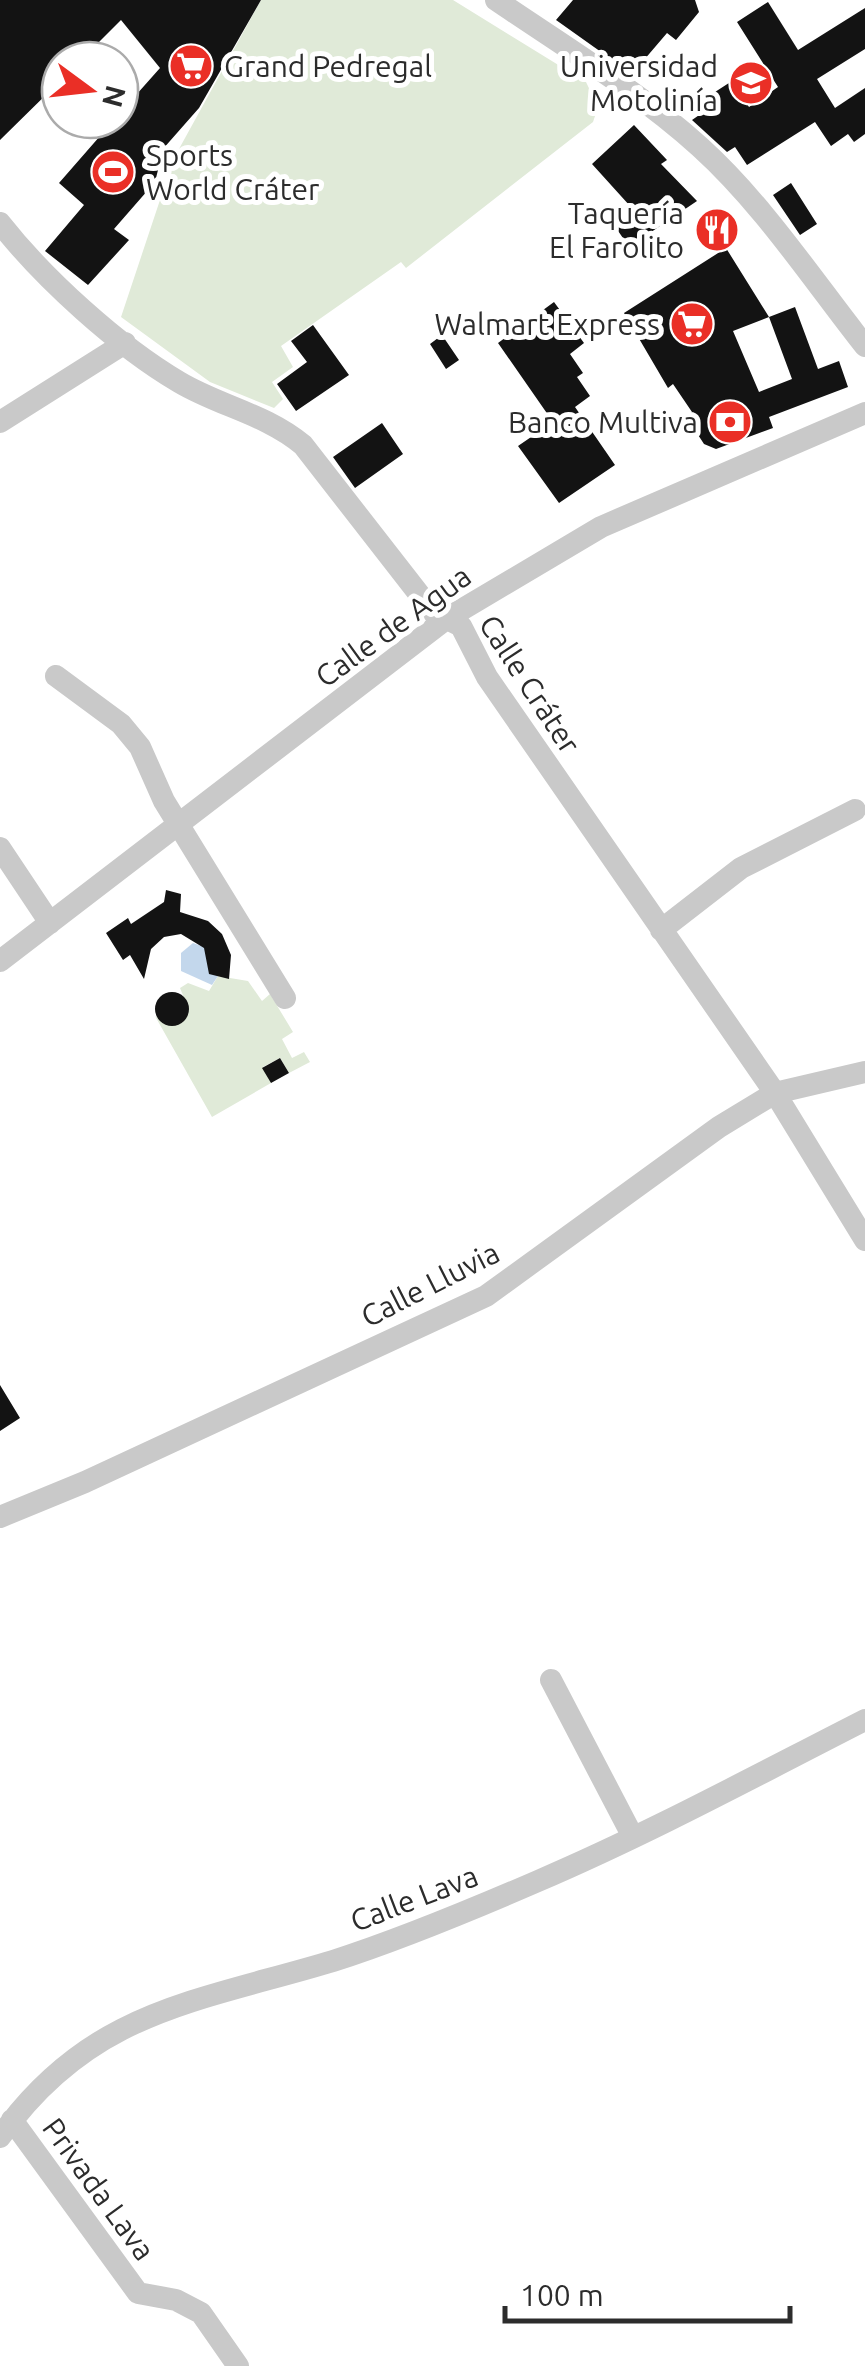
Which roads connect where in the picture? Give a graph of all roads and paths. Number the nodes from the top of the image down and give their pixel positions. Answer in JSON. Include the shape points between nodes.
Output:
{"nodes":[{"id":1,"x":496,"y":0,"type":"edge"},
{"id":2,"x":0,"y":224,"type":"edge"},
{"id":3,"x":125,"y":342,"type":"junction"},
{"id":4,"x":865,"y":346,"type":"edge"},
{"id":5,"x":865,"y":413,"type":"edge"},
{"id":6,"x":0,"y":422,"type":"edge"},
{"id":7,"x":446,"y":619,"type":"junction"},
{"id":8,"x":56,"y":676,"type":"dead end"},
{"id":9,"x":855,"y":810,"type":"dead end"},
{"id":10,"x":179,"y":824,"type":"junction"},
{"id":11,"x":0,"y":848,"type":"edge"},
{"id":12,"x":50,"y":923,"type":"junction"},
{"id":13,"x":661,"y":930,"type":"junction"},
{"id":14,"x":0,"y":961,"type":"edge"},
{"id":15,"x":285,"y":998,"type":"dead end"},
{"id":16,"x":865,"y":1072,"type":"edge"},
{"id":17,"x":776,"y":1093,"type":"junction"},
{"id":18,"x":865,"y":1240,"type":"edge"},
{"id":19,"x":0,"y":1517,"type":"edge"},
{"id":20,"x":551,"y":1680,"type":"dead end"},
{"id":21,"x":865,"y":1720,"type":"edge"},
{"id":22,"x":633,"y":1837,"type":"junction"},
{"id":23,"x":6,"y":2129,"type":"edge"},
{"id":24,"x":238,"y":2366,"type":"edge"}],
"edges":[{"from":1,"to":4,"type":"street","via":[[702,148]]},
{"from":2,"to":3,"type":"street","name":"Calle Cráter"},
{"from":3,"to":6,"type":"street"},
{"from":3,"to":7,"type":"street","name":"Calle Cráter","via":[[176,381],[303,444],[432,612]]},
{"from":5,"to":7,"type":"street","name":"Calle de Agua","via":[[600,528]]},
{"from":7,"to":10,"type":"street","name":"Calle de Agua"},
{"from":7,"to":13,"type":"street","name":"Calle Cráter","via":[[460,626],[487,677]]},
{"from":8,"to":10,"type":"street","via":[[131,735]]},
{"from":9,"to":13,"type":"street","via":[[741,868]]},
{"from":10,"to":12,"type":"street","name":"Calle de Agua"},
{"from":10,"to":15,"type":"street"},
{"from":11,"to":12,"type":"street"},
{"from":12,"to":14,"type":"street","name":"Calle de Agua"},
{"from":13,"to":17,"type":"street","name":"Calle Cráter"},
{"from":16,"to":17,"type":"street","name":"Calle Lluvia"},
{"from":17,"to":18,"type":"street","name":"Calle Cráter"},
{"from":17,"to":19,"type":"street","name":"Calle Lluvia","via":[[486,1296]]},
{"from":20,"to":22,"type":"street"},
{"from":21,"to":22,"type":"street","name":"Calle Lava"},
{"from":22,"to":23,"type":"street","name":"Calle Lava","via":[[378,1946],[135,2020],[68,2065]]},
{"from":23,"to":24,"type":"street","name":"Privada Lava","via":[[138,2292],[201,2313]]}]}
